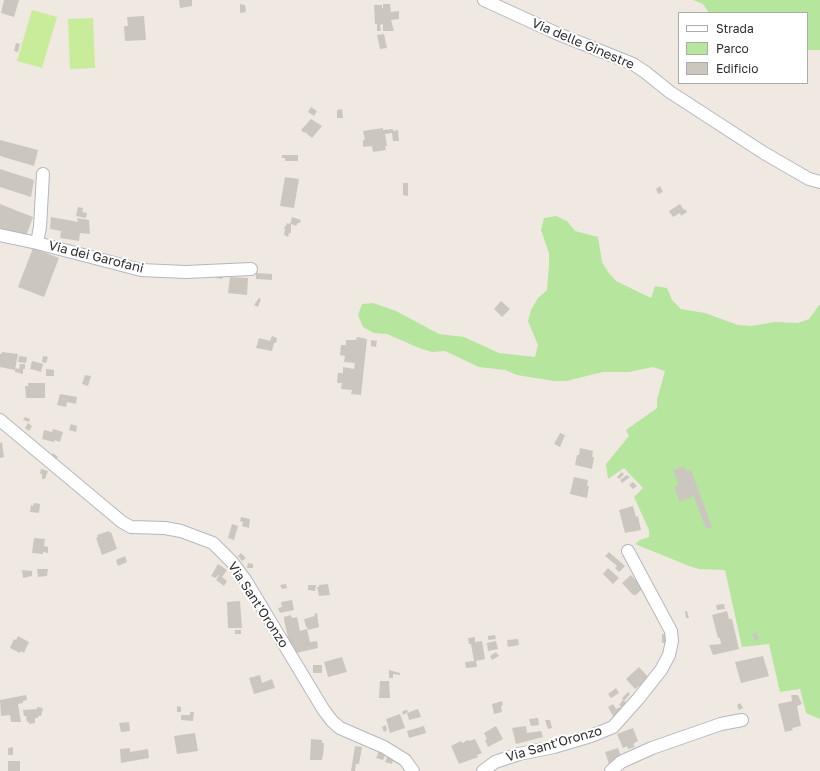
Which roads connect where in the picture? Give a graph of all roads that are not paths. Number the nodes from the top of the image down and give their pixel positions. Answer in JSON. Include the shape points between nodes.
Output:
{"nodes":[{"id":1,"x":484,"y":0,"type":"edge"},
{"id":2,"x":43,"y":174,"type":"dead end"},
{"id":3,"x":820,"y":182,"type":"edge"},
{"id":4,"x":0,"y":235,"type":"edge"},
{"id":5,"x":37,"y":243,"type":"junction"},
{"id":6,"x":251,"y":269,"type":"dead end"},
{"id":7,"x":0,"y":420,"type":"edge"},
{"id":8,"x":628,"y":551,"type":"dead end"},
{"id":9,"x":742,"y":720,"type":"dead end"},
{"id":10,"x":413,"y":771,"type":"edge"},
{"id":11,"x":483,"y":771,"type":"edge"},
{"id":12,"x":611,"y":771,"type":"edge"}],
"edges":[{"from":1,"to":3,"type":"street","name":"Via delle Ginestre","via":[[632,64],[764,153],[809,180]]},
{"from":2,"to":5,"type":"street","name":"Via dei Garofani"},
{"from":4,"to":5,"type":"street","name":"Via dei Garofani"},
{"from":5,"to":6,"type":"street","name":"Via dei Garofani","via":[[141,270],[186,272]]},
{"from":7,"to":10,"type":"street","name":"Via Sant'Oronzo","via":[[122,522],[131,527],[181,531],[212,544],[232,562],[246,581],[332,721],[340,728],[384,747],[405,760]]},
{"from":8,"to":11,"type":"street","name":"Via Sant'Oronzo","via":[[672,631],[669,655],[661,670],[638,700],[613,726],[591,736],[495,762]]},
{"from":9,"to":12,"type":"street","via":[[721,724],[652,748],[622,762]]}]}
